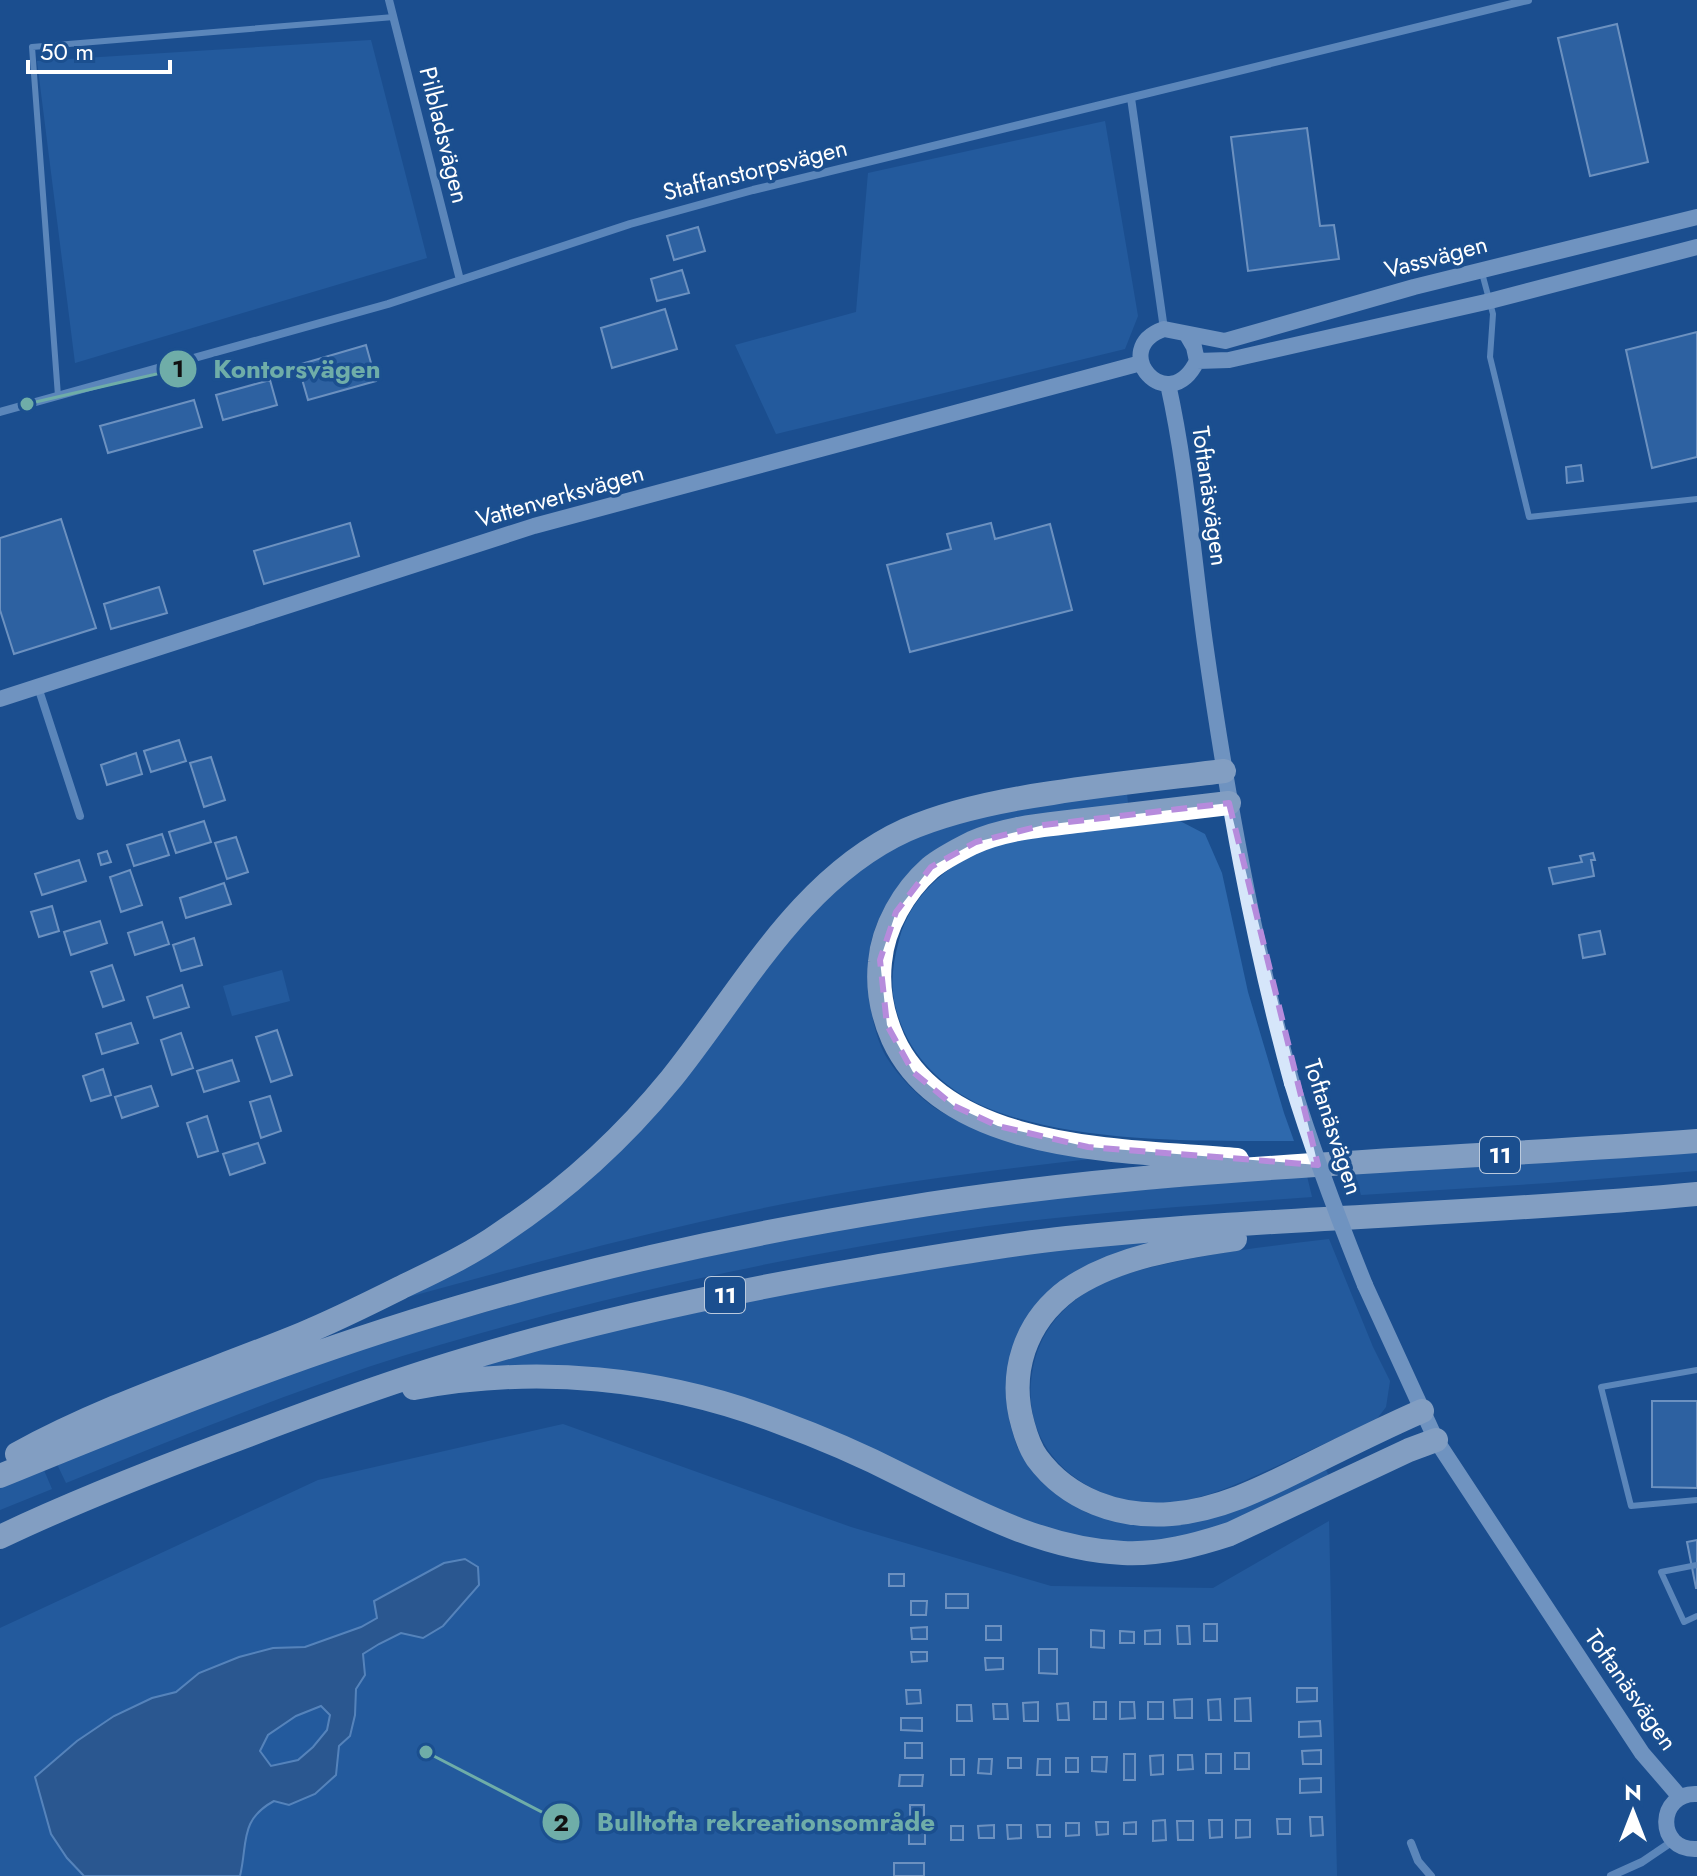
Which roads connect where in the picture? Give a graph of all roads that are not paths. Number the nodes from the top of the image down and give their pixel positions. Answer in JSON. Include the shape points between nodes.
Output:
{"nodes":[{"id":1,"x":389,"y":0,"type":"edge"},
{"id":2,"x":1528,"y":0,"type":"edge"},
{"id":3,"x":394,"y":17,"type":"junction"},
{"id":4,"x":1131,"y":98,"type":"junction"},
{"id":5,"x":1697,"y":217,"type":"edge"},
{"id":6,"x":1697,"y":247,"type":"edge"},
{"id":7,"x":1481,"y":270,"type":"junction"},
{"id":8,"x":460,"y":280,"type":"junction"},
{"id":9,"x":1490,"y":301,"type":"junction"},
{"id":10,"x":1164,"y":329,"type":"junction"},
{"id":11,"x":1187,"y":335,"type":"junction"},
{"id":12,"x":1197,"y":361,"type":"junction"},
{"id":13,"x":1141,"y":363,"type":"junction"},
{"id":14,"x":1168,"y":384,"type":"junction"},
{"id":15,"x":58,"y":396,"type":"junction"},
{"id":16,"x":0,"y":412,"type":"edge"},
{"id":17,"x":1697,"y":499,"type":"edge"},
{"id":18,"x":38,"y":687,"type":"junction"},
{"id":19,"x":0,"y":699,"type":"edge"},
{"id":20,"x":1224,"y":771,"type":"junction"},
{"id":21,"x":1229,"y":803,"type":"junction"},
{"id":22,"x":80,"y":816,"type":"dead end"},
{"id":23,"x":1697,"y":1141,"type":"edge"},
{"id":24,"x":1303,"y":1166,"type":"junction"},
{"id":25,"x":1697,"y":1194,"type":"edge"},
{"id":26,"x":1486,"y":1209,"type":"junction"},
{"id":27,"x":1697,"y":1370,"type":"edge"},
{"id":28,"x":1422,"y":1411,"type":"junction"},
{"id":29,"x":235,"y":1440,"type":"junction"},
{"id":30,"x":1436,"y":1440,"type":"junction"},
{"id":31,"x":0,"y":1463,"type":"edge"},
{"id":32,"x":0,"y":1476,"type":"edge"},
{"id":33,"x":1697,"y":1500,"type":"edge"},
{"id":34,"x":0,"y":1537,"type":"edge"},
{"id":35,"x":1697,"y":1565,"type":"edge"},
{"id":36,"x":1697,"y":1616,"type":"edge"},
{"id":37,"x":1689,"y":1795,"type":"edge"},
{"id":38,"x":1673,"y":1841,"type":"junction"},
{"id":39,"x":1411,"y":1843,"type":"dead end"},
{"id":40,"x":1697,"y":1849,"type":"edge"},
{"id":41,"x":1431,"y":1876,"type":"edge"},
{"id":42,"x":1611,"y":1876,"type":"edge"}],
"edges":[{"from":1,"to":3,"type":"street","name":"Pilbladsvägen"},
{"from":2,"to":4,"type":"street","name":"Staffanstorpsvägen"},
{"from":3,"to":8,"type":"street","name":"Pilbladsvägen"},
{"from":3,"to":15,"type":"lane","via":[[32,47]]},
{"from":4,"to":8,"type":"street","name":"Staffanstorpsvägen","via":[[753,190]]},
{"from":4,"to":10,"type":"street"},
{"from":5,"to":7,"type":"street","name":"Vassvägen"},
{"from":6,"to":9,"type":"street"},
{"from":7,"to":9,"type":"lane"},
{"from":7,"to":11,"type":"street","name":"Vassvägen","via":[[1225,341]]},
{"from":8,"to":15,"type":"street","name":"Staffanstorpsvägen"},
{"from":9,"to":12,"type":"street","via":[[1229,360]]},
{"from":9,"to":17,"type":"lane","via":[[1490,357],[1529,517]]},
{"from":10,"to":11,"type":"street"},
{"from":10,"to":13,"type":"street","via":[[1144,343]]},
{"from":11,"to":12,"type":"street"},
{"from":12,"to":14,"type":"street","via":[[1186,377]]},
{"from":13,"to":14,"type":"street","via":[[1148,377]]},
{"from":13,"to":18,"type":"street","name":"Vattenverksvägen","via":[[534,526]]},
{"from":14,"to":20,"type":"street","name":"Toftanäsvägen"},
{"from":15,"to":16,"type":"street","name":"Staffanstorpsvägen"},
{"from":18,"to":19,"type":"street","name":"Vattenverksvägen"},
{"from":18,"to":22,"type":"street"},
{"from":20,"to":21,"type":"street","name":"Toftanäsvägen"},
{"from":20,"to":31,"type":"highway","via":[[990,804],[933,820],[884,842],[808,903],[615,1142],[517,1223],[372,1303],[130,1401]]},
{"from":21,"to":24,"type":"highway","via":[[1007,831],[953,853],[931,867],[896,912],[880,960],[881,1004],[895,1043],[919,1079],[954,1106],[998,1126],[1088,1147]]},
{"from":21,"to":28,"type":"street","name":"Toftanäsvägen","bridge":true,"via":[[1251,914],[1309,1140],[1365,1285]]},
{"from":23,"to":24,"type":"highway","number":"11"},
{"from":24,"to":32,"type":"highway","number":"11","via":[[1066,1186],[908,1207],[556,1279],[307,1356]]},
{"from":25,"to":26,"type":"highway","number":"11"},
{"from":26,"to":28,"type":"highway","via":[[1253,1237],[1140,1258],[1068,1291],[1031,1333],[1019,1363],[1019,1411],[1035,1456],[1069,1490],[1116,1511],[1142,1515],[1203,1509],[1254,1493]]},
{"from":26,"to":29,"type":"highway","number":"11","via":[[1065,1238],[800,1280],[669,1306],[470,1358]]},
{"from":27,"to":33,"type":"lane","via":[[1601,1387],[1631,1506]]},
{"from":28,"to":30,"type":"street","name":"Toftanäsvägen"},
{"from":29,"to":30,"type":"highway","via":[[348,1403],[454,1382],[556,1376],[620,1381],[750,1411],[1008,1526],[1069,1545],[1125,1553],[1173,1549],[1230,1534]]},
{"from":29,"to":34,"type":"highway","number":"11"},
{"from":30,"to":37,"type":"street","name":"Toftanäsvägen","via":[[1642,1753]]},
{"from":35,"to":36,"type":"lane","via":[[1661,1572],[1684,1622]]},
{"from":37,"to":38,"type":"street","name":"Toftanäsvägen","via":[[1671,1805],[1666,1817]]},
{"from":38,"to":40,"type":"street"},
{"from":38,"to":42,"type":"street"},
{"from":39,"to":41,"type":"street"}]}
